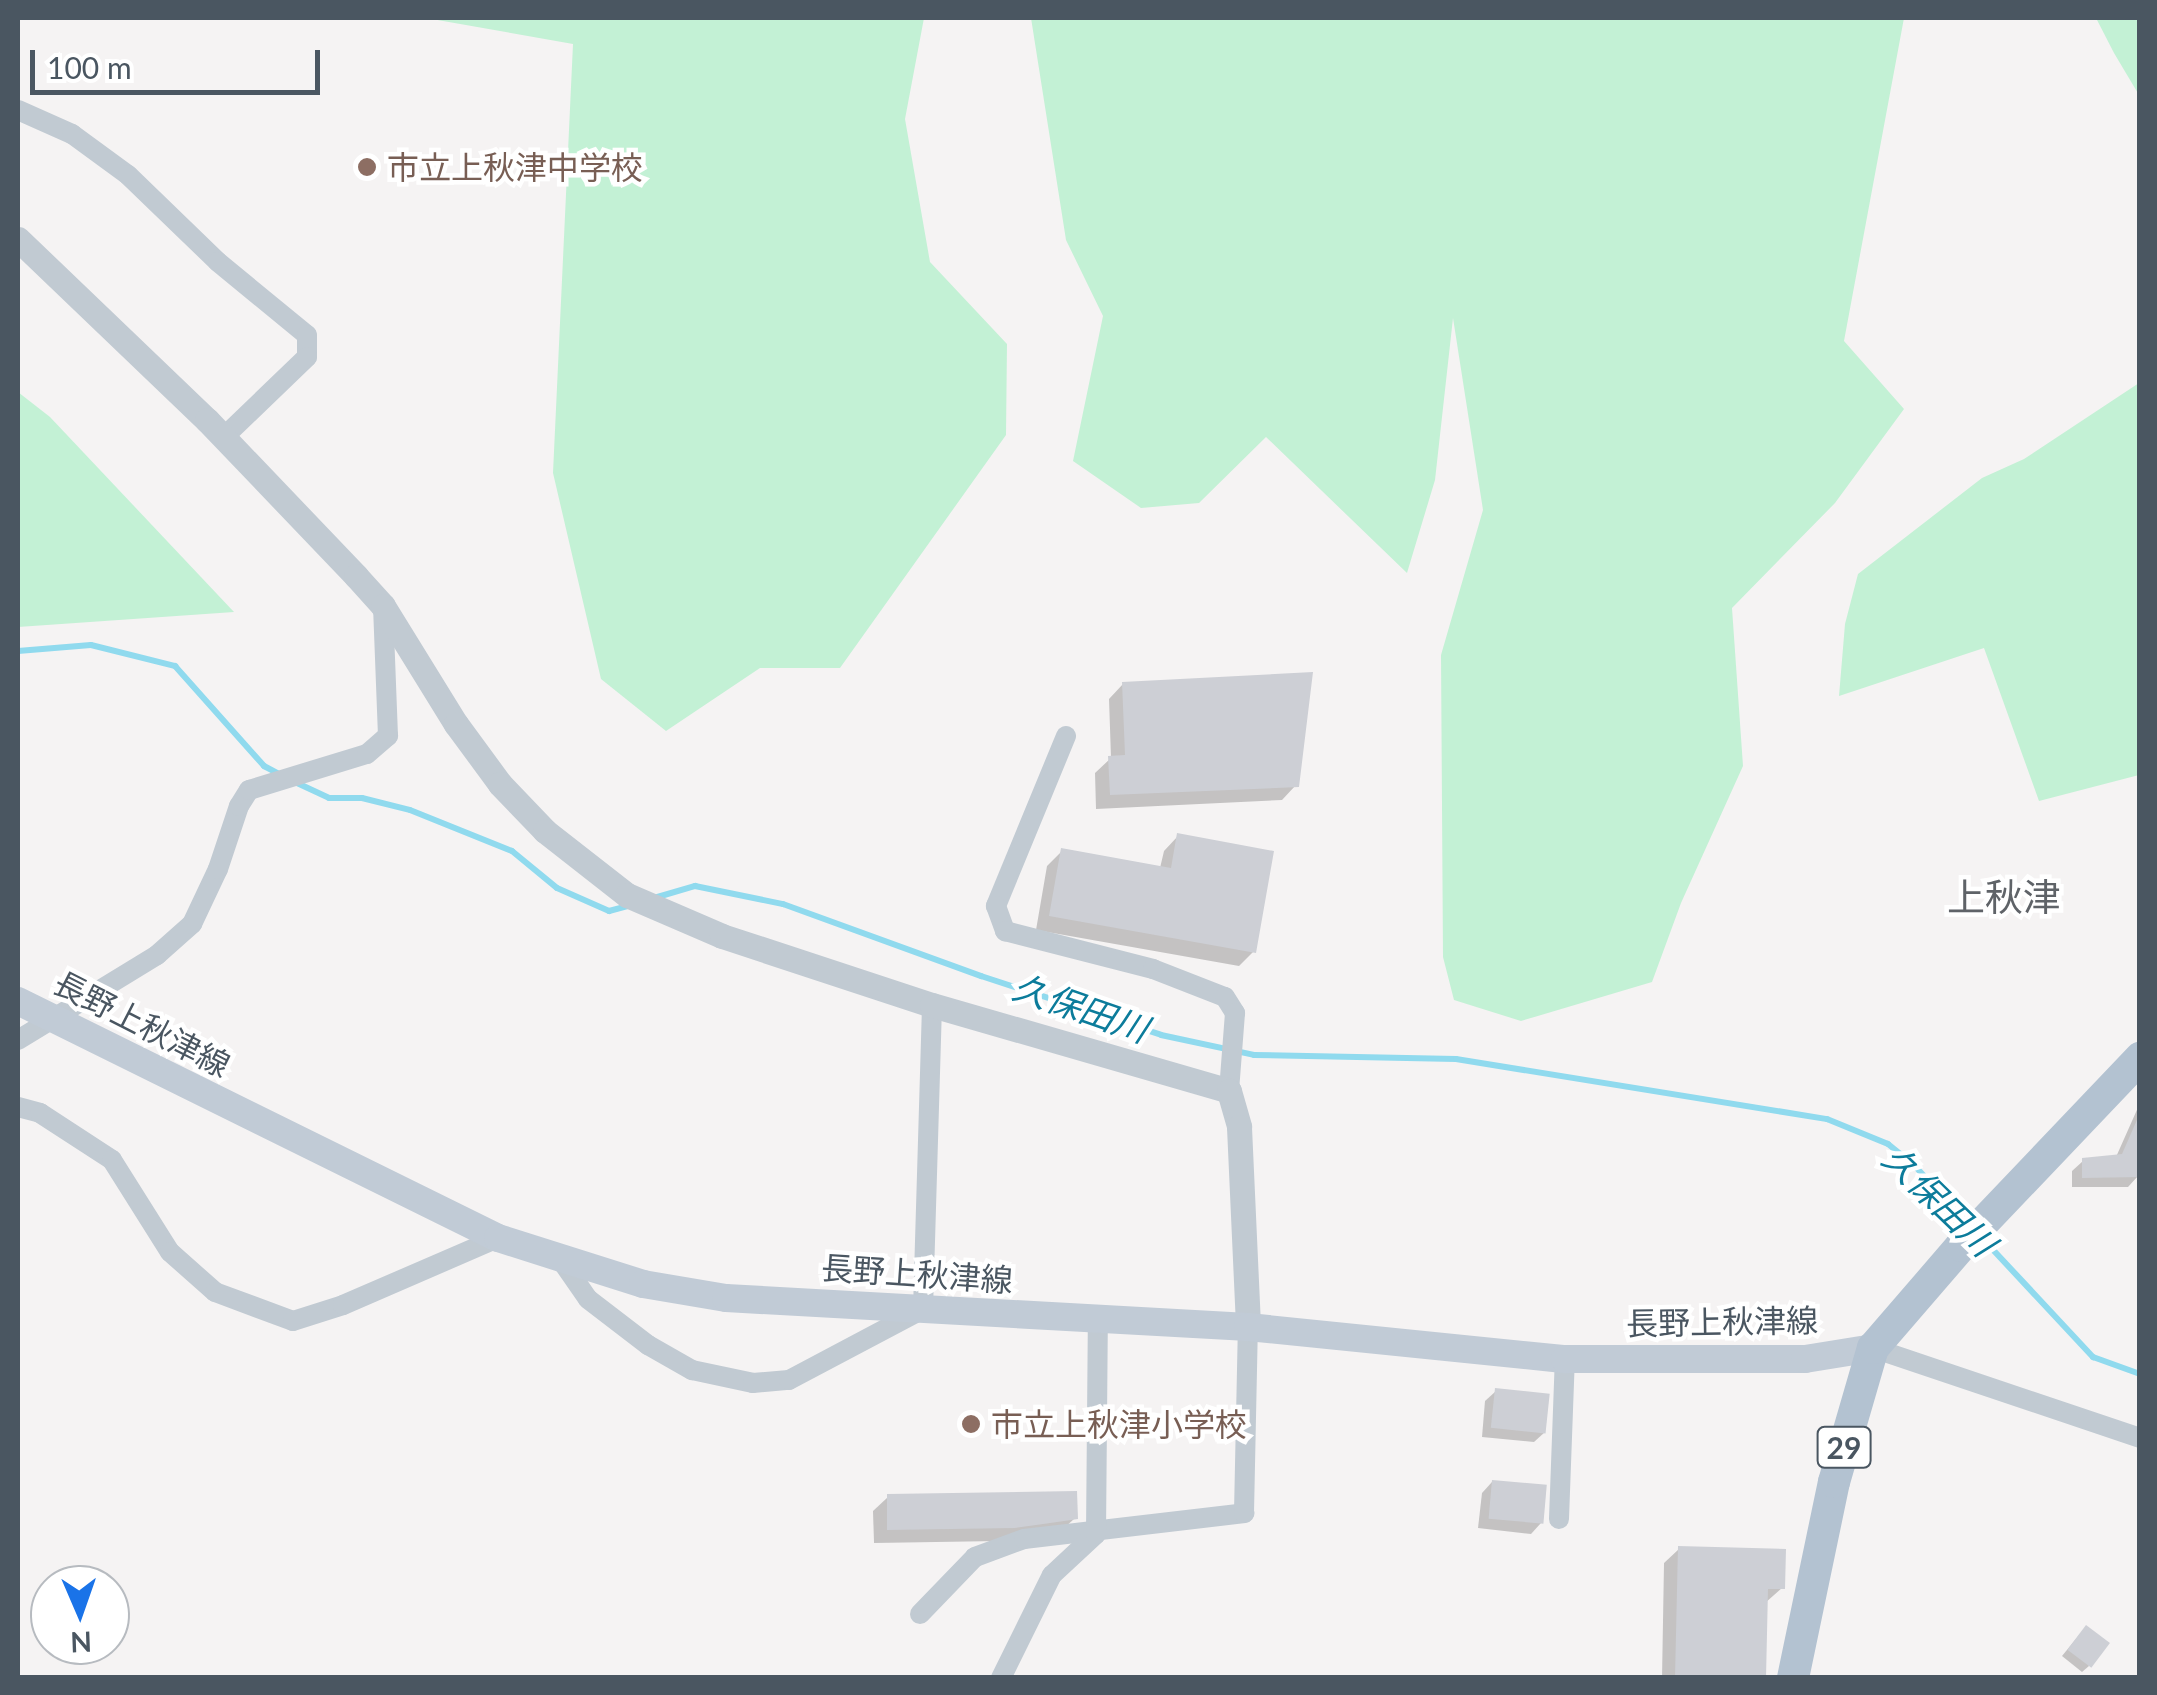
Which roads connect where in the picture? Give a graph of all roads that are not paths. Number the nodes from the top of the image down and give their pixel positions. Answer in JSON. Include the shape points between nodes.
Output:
{"nodes":[{"id":1,"x":18,"y":110,"type":"edge"},
{"id":2,"x":18,"y":238,"type":"edge"},
{"id":3,"x":224,"y":437,"type":"junction"},
{"id":4,"x":383,"y":606,"type":"junction"},
{"id":5,"x":1066,"y":736,"type":"dead end"},
{"id":6,"x":18,"y":1001,"type":"edge"},
{"id":7,"x":932,"y":1004,"type":"junction"},
{"id":8,"x":54,"y":1018,"type":"junction"},
{"id":9,"x":18,"y":1040,"type":"edge"},
{"id":10,"x":2140,"y":1058,"type":"edge"},
{"id":11,"x":1229,"y":1091,"type":"junction"},
{"id":12,"x":18,"y":1107,"type":"edge"},
{"id":13,"x":498,"y":1238,"type":"junction"},
{"id":14,"x":561,"y":1260,"type":"junction"},
{"id":15,"x":923,"y":1310,"type":"junction"},
{"id":16,"x":1098,"y":1320,"type":"junction"},
{"id":17,"x":1248,"y":1328,"type":"junction"},
{"id":18,"x":1874,"y":1348,"type":"junction"},
{"id":19,"x":1565,"y":1358,"type":"junction"},
{"id":20,"x":2140,"y":1438,"type":"edge"},
{"id":21,"x":1560,"y":1520,"type":"dead end"},
{"id":22,"x":1096,"y":1534,"type":"junction"},
{"id":23,"x":920,"y":1614,"type":"dead end"},
{"id":24,"x":1001,"y":1678,"type":"edge"},
{"id":25,"x":1793,"y":1678,"type":"edge"}],
"edges":[{"from":1,"to":3,"type":"street","via":[[72,134],[128,176],[307,335],[306,357]]},
{"from":2,"to":3,"type":"street"},
{"from":3,"to":4,"type":"street"},
{"from":4,"to":7,"type":"street","via":[[500,784],[545,831],[626,895],[722,936]]},
{"from":4,"to":8,"type":"street","via":[[388,736],[367,754],[250,790],[192,924],[157,956]]},
{"from":5,"to":11,"type":"street","via":[[996,906],[1005,931],[1226,996],[1236,1013]]},
{"from":6,"to":8,"type":"main road","name":"長野上秋津線"},
{"from":7,"to":11,"type":"street"},
{"from":7,"to":15,"type":"street"},
{"from":8,"to":9,"type":"street"},
{"from":8,"to":13,"type":"main road","name":"長野上秋津線"},
{"from":10,"to":18,"type":"main road","number":"29"},
{"from":11,"to":17,"type":"street","via":[[1239,1127]]},
{"from":12,"to":13,"type":"street","via":[[112,1160],[170,1252],[215,1292],[293,1322]]},
{"from":13,"to":14,"type":"main road","name":"長野上秋津線"},
{"from":14,"to":15,"type":"main road","name":"長野上秋津線","via":[[642,1284],[726,1298]]},
{"from":14,"to":15,"type":"street","via":[[588,1298],[648,1345],[692,1370],[753,1383],[789,1380]]},
{"from":15,"to":16,"type":"main road","name":"長野上秋津線"},
{"from":16,"to":17,"type":"main road","name":"長野上秋津線"},
{"from":16,"to":22,"type":"street"},
{"from":17,"to":19,"type":"main road","name":"長野上秋津線"},
{"from":17,"to":22,"type":"street","via":[[1244,1513]]},
{"from":18,"to":19,"type":"main road","name":"長野上秋津線","via":[[1805,1359]]},
{"from":18,"to":20,"type":"street"},
{"from":18,"to":25,"type":"main road","number":"29","via":[[1834,1482]]},
{"from":19,"to":21,"type":"street"},
{"from":22,"to":23,"type":"street","via":[[1024,1540],[975,1557]]},
{"from":22,"to":24,"type":"street","via":[[1052,1574]]}]}
